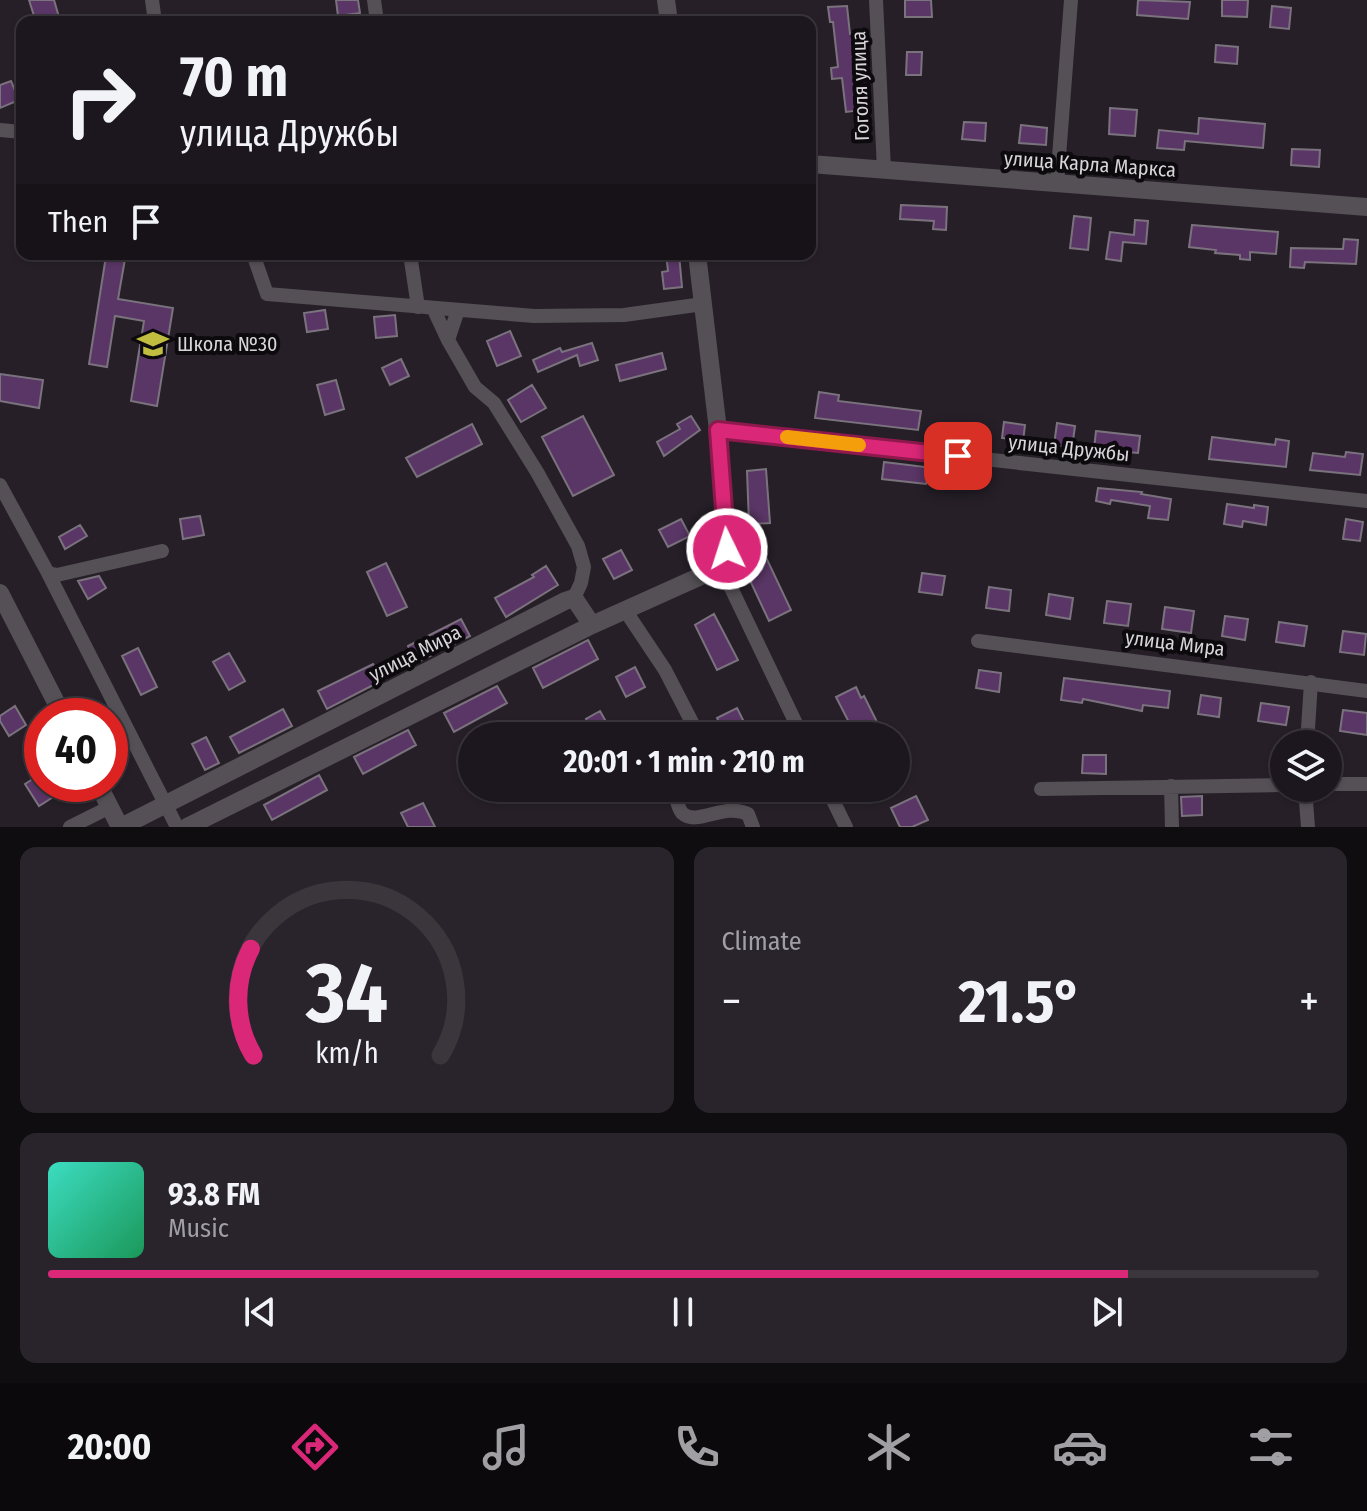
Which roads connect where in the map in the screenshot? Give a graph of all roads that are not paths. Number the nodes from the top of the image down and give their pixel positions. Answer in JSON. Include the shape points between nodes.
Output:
{"nodes":[{"id":1,"x":876,"y":0,"type":"edge"},
{"id":2,"x":1071,"y":0,"type":"edge"},
{"id":3,"x":816,"y":164,"type":"edge"},
{"id":4,"x":884,"y":170,"type":"junction"},
{"id":5,"x":1057,"y":183,"type":"junction"},
{"id":6,"x":1367,"y":207,"type":"edge"},
{"id":7,"x":255,"y":260,"type":"edge"},
{"id":8,"x":412,"y":260,"type":"edge"},
{"id":9,"x":698,"y":260,"type":"edge"},
{"id":10,"x":703,"y":304,"type":"junction"},
{"id":11,"x":425,"y":307,"type":"junction"},
{"id":12,"x":458,"y":310,"type":"junction"},
{"id":13,"x":448,"y":340,"type":"junction"},
{"id":14,"x":718,"y":430,"type":"junction"},
{"id":15,"x":1,"y":492,"type":"edge"},
{"id":16,"x":1367,"y":501,"type":"edge"},
{"id":17,"x":162,"y":551,"type":"dead end"},
{"id":18,"x":721,"y":567,"type":"junction"},
{"id":19,"x":48,"y":573,"type":"junction"},
{"id":20,"x":0,"y":593,"type":"edge"},
{"id":21,"x":574,"y":598,"type":"junction"},
{"id":22,"x":625,"y":610,"type":"junction"},
{"id":23,"x":592,"y":625,"type":"junction"},
{"id":24,"x":978,"y":641,"type":"dead end"},
{"id":25,"x":1311,"y":682,"type":"junction"},
{"id":26,"x":1367,"y":691,"type":"edge"},
{"id":27,"x":54,"y":698,"type":"edge"},
{"id":28,"x":692,"y":722,"type":"edge"},
{"id":29,"x":795,"y":722,"type":"edge"},
{"id":30,"x":1308,"y":730,"type":"edge"},
{"id":31,"x":1342,"y":784,"type":"edge"},
{"id":32,"x":1367,"y":784,"type":"edge"},
{"id":33,"x":1270,"y":785,"type":"edge"},
{"id":34,"x":1171,"y":786,"type":"junction"},
{"id":35,"x":1041,"y":789,"type":"dead end"},
{"id":36,"x":107,"y":802,"type":"edge"},
{"id":37,"x":678,"y":802,"type":"edge"},
{"id":38,"x":834,"y":802,"type":"edge"},
{"id":39,"x":1306,"y":802,"type":"edge"},
{"id":40,"x":167,"y":806,"type":"junction"},
{"id":41,"x":110,"y":807,"type":"junction"},
{"id":42,"x":217,"y":821,"type":"edge"},
{"id":43,"x":70,"y":827,"type":"edge"},
{"id":44,"x":121,"y":827,"type":"edge"},
{"id":45,"x":177,"y":827,"type":"edge"},
{"id":46,"x":187,"y":827,"type":"edge"},
{"id":47,"x":753,"y":827,"type":"edge"},
{"id":48,"x":846,"y":827,"type":"edge"},
{"id":49,"x":1172,"y":827,"type":"edge"},
{"id":50,"x":1308,"y":827,"type":"edge"}],
"edges":[{"from":1,"to":4,"type":"street","name":"Гоголя улица"},
{"from":2,"to":5,"type":"street"},
{"from":3,"to":4,"type":"street","name":"улица Карла Маркса"},
{"from":4,"to":5,"type":"street","name":"улица Карла Маркса"},
{"from":5,"to":6,"type":"street","name":"улица Карла Маркса"},
{"from":7,"to":11,"type":"street","via":[[267,294]]},
{"from":8,"to":11,"type":"street"},
{"from":9,"to":10,"type":"street"},
{"from":10,"to":12,"type":"street","via":[[624,315]]},
{"from":10,"to":14,"type":"street"},
{"from":11,"to":12,"type":"street"},
{"from":11,"to":13,"type":"street"},
{"from":12,"to":13,"type":"street"},
{"from":13,"to":21,"type":"street","via":[[475,387],[494,403],[578,546],[584,567]]},
{"from":14,"to":16,"type":"street","name":"улица Дружбы"},
{"from":14,"to":18,"type":"street","via":[[727,549]]},
{"from":15,"to":19,"type":"street"},
{"from":17,"to":19,"type":"street"},
{"from":18,"to":22,"type":"street"},
{"from":18,"to":29,"type":"street"},
{"from":19,"to":40,"type":"street"},
{"from":20,"to":27,"type":"street"},
{"from":21,"to":23,"type":"street"},
{"from":21,"to":40,"type":"street","name":"улица Мира"},
{"from":22,"to":23,"type":"street"},
{"from":22,"to":28,"type":"street"},
{"from":23,"to":42,"type":"street"},
{"from":24,"to":25,"type":"street","name":"улица Мира"},
{"from":25,"to":26,"type":"street","name":"улица Мира"},
{"from":25,"to":30,"type":"street"},
{"from":31,"to":32,"type":"street"},
{"from":33,"to":34,"type":"street"},
{"from":34,"to":35,"type":"street"},
{"from":34,"to":49,"type":"street"},
{"from":36,"to":41,"type":"street"},
{"from":37,"to":47,"type":"street","via":[[691,820],[732,809],[748,814]]},
{"from":38,"to":48,"type":"street"},
{"from":39,"to":50,"type":"street"},
{"from":40,"to":44,"type":"street","name":"улица Мира"},
{"from":40,"to":45,"type":"street"},
{"from":41,"to":43,"type":"street"},
{"from":41,"to":44,"type":"street"},
{"from":42,"to":46,"type":"street"}]}
